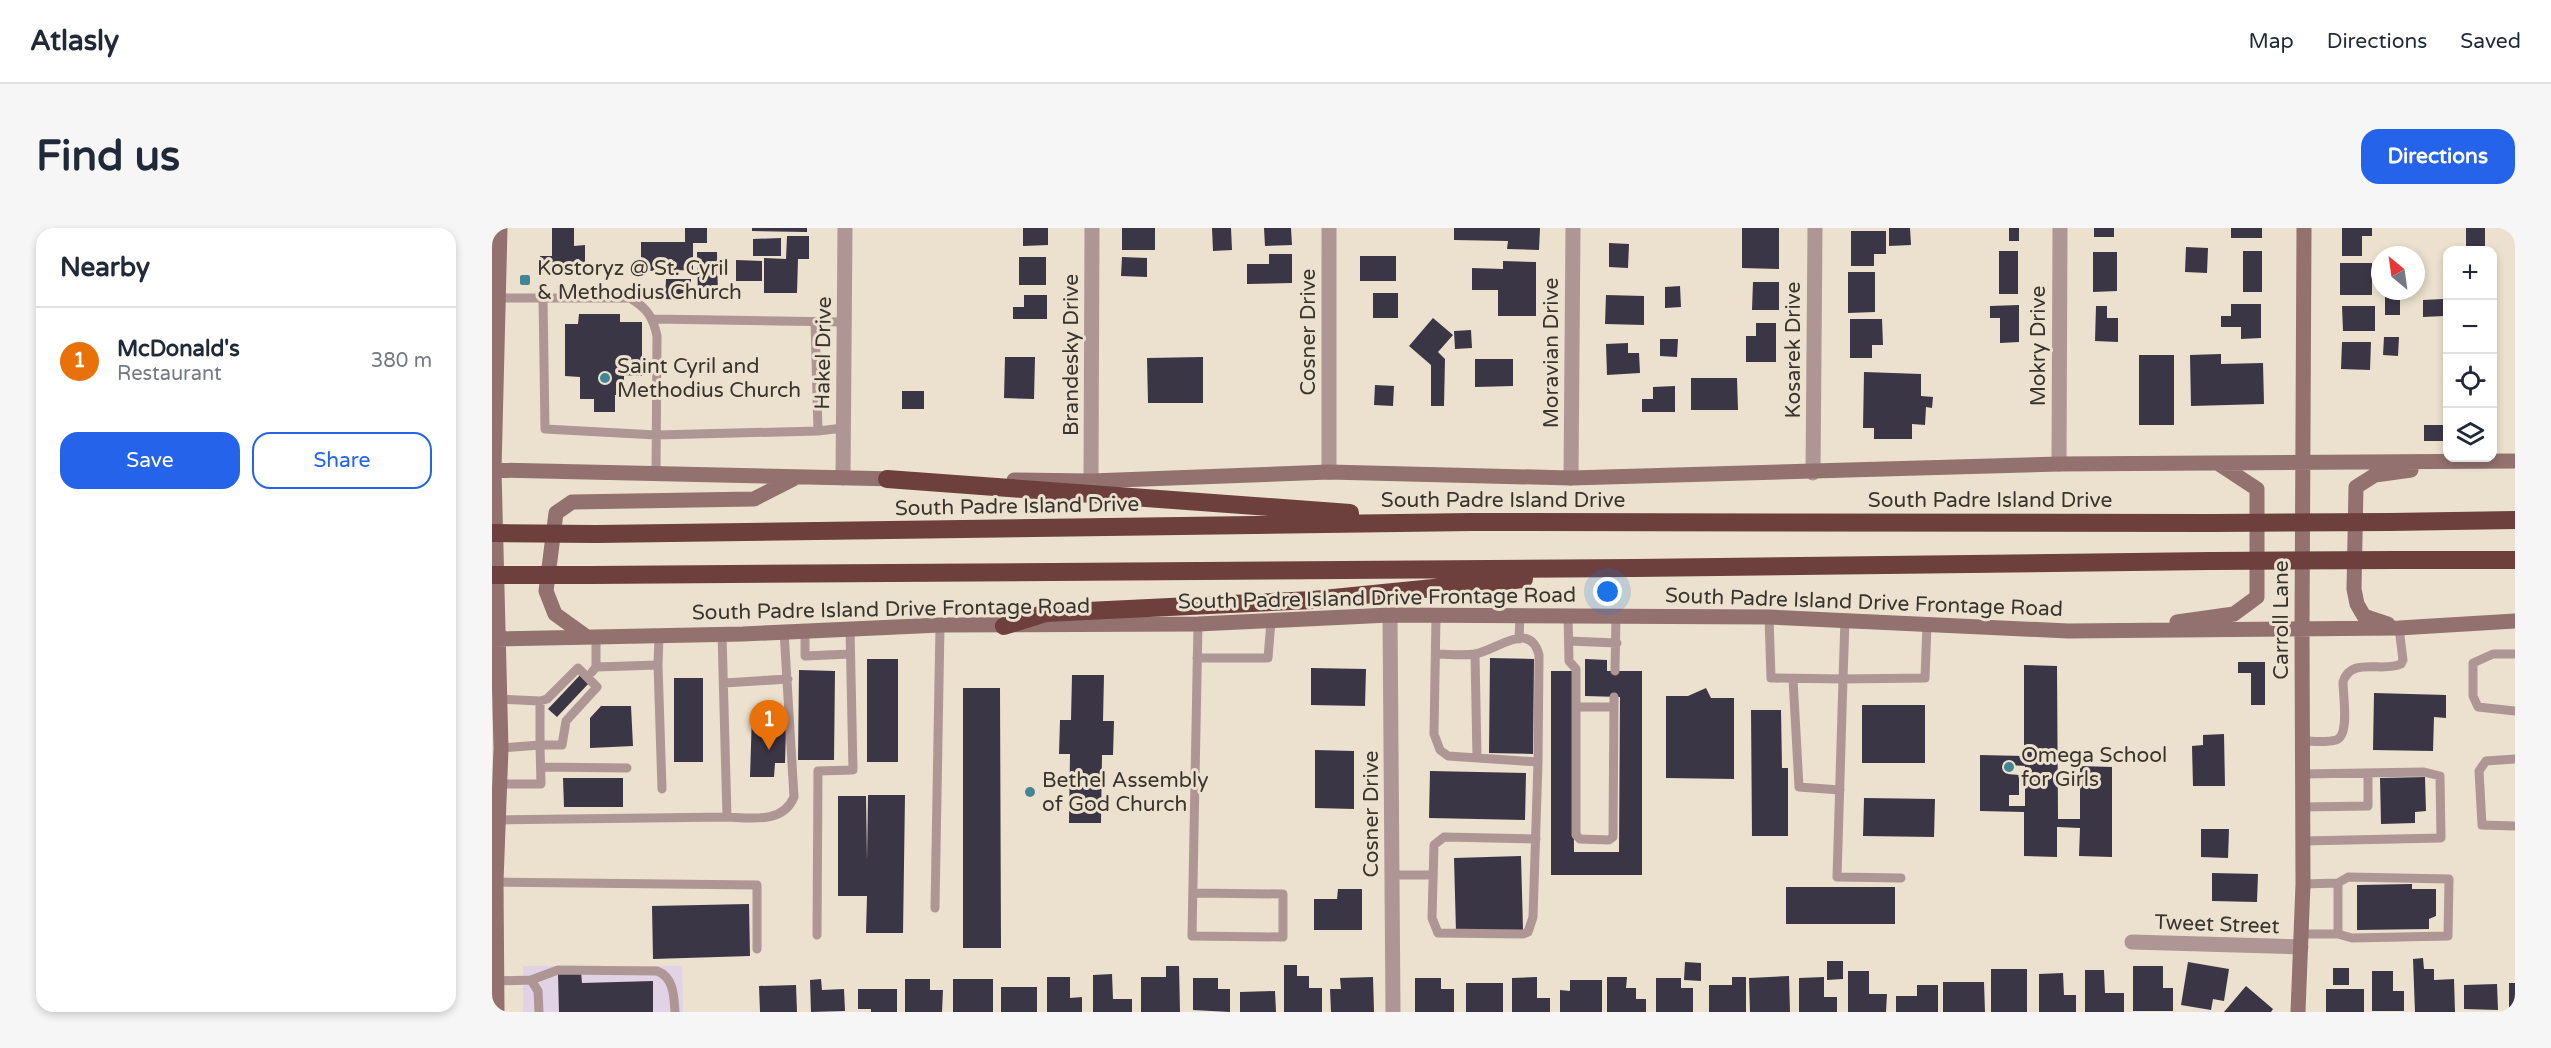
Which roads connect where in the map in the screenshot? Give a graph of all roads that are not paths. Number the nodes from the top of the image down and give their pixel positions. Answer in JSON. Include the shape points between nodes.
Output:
{"nodes":[{"id":1,"x":500,"y":228,"type":"edge"},
{"id":2,"x":845,"y":228,"type":"edge"},
{"id":3,"x":1092,"y":228,"type":"edge"},
{"id":4,"x":1329,"y":228,"type":"edge"},
{"id":5,"x":1574,"y":228,"type":"edge"},
{"id":6,"x":1815,"y":228,"type":"edge"},
{"id":7,"x":2060,"y":228,"type":"edge"},
{"id":8,"x":2304,"y":228,"type":"edge"},
{"id":9,"x":496,"y":260,"type":"edge"},
{"id":10,"x":498,"y":298,"type":"junction"},
{"id":11,"x":543,"y":298,"type":"junction"},
{"id":12,"x":495,"y":316,"type":"edge"},
{"id":13,"x":654,"y":319,"type":"junction"},
{"id":14,"x":815,"y":322,"type":"junction"},
{"id":15,"x":844,"y":322,"type":"junction"},
{"id":16,"x":494,"y":394,"type":"edge"},
{"id":17,"x":843,"y":428,"type":"junction"},
{"id":18,"x":818,"y":431,"type":"junction"},
{"id":19,"x":656,"y":435,"type":"junction"},
{"id":20,"x":2515,"y":460,"type":"edge"},
{"id":21,"x":2497,"y":461,"type":"edge"},
{"id":22,"x":2303,"y":462,"type":"junction"},
{"id":23,"x":2443,"y":462,"type":"edge"},
{"id":24,"x":2481,"y":462,"type":"edge"},
{"id":25,"x":2059,"y":464,"type":"junction"},
{"id":26,"x":2219,"y":464,"type":"junction"},
{"id":27,"x":493,"y":470,"type":"edge"},
{"id":28,"x":1329,"y":472,"type":"junction"},
{"id":29,"x":1814,"y":473,"type":"junction"},
{"id":30,"x":656,"y":474,"type":"junction"},
{"id":31,"x":795,"y":477,"type":"junction"},
{"id":32,"x":843,"y":478,"type":"junction"},
{"id":33,"x":1571,"y":478,"type":"junction"},
{"id":34,"x":887,"y":479,"type":"junction"},
{"id":35,"x":1091,"y":481,"type":"junction"},
{"id":36,"x":2515,"y":520,"type":"edge"},
{"id":37,"x":1472,"y":522,"type":"junction"},
{"id":38,"x":492,"y":533,"type":"edge"},
{"id":39,"x":2515,"y":560,"type":"edge"},
{"id":40,"x":1635,"y":568,"type":"junction"},
{"id":41,"x":492,"y":575,"type":"edge"},
{"id":42,"x":1568,"y":614,"type":"junction"},
{"id":43,"x":1390,"y":615,"type":"junction"},
{"id":44,"x":1520,"y":615,"type":"junction"},
{"id":45,"x":1616,"y":615,"type":"junction"},
{"id":46,"x":1437,"y":616,"type":"junction"},
{"id":47,"x":1768,"y":617,"type":"junction"},
{"id":48,"x":1845,"y":620,"type":"junction"},
{"id":49,"x":1271,"y":621,"type":"junction"},
{"id":50,"x":2515,"y":621,"type":"edge"},
{"id":51,"x":1198,"y":624,"type":"junction"},
{"id":52,"x":1927,"y":624,"type":"junction"},
{"id":53,"x":940,"y":625,"type":"junction"},
{"id":54,"x":1004,"y":626,"type":"junction"},
{"id":55,"x":850,"y":628,"type":"junction"},
{"id":56,"x":2399,"y":628,"type":"junction"},
{"id":57,"x":805,"y":630,"type":"junction"},
{"id":58,"x":2120,"y":630,"type":"junction"},
{"id":59,"x":2302,"y":630,"type":"junction"},
{"id":60,"x":784,"y":631,"type":"junction"},
{"id":61,"x":722,"y":634,"type":"junction"},
{"id":62,"x":659,"y":636,"type":"junction"},
{"id":63,"x":591,"y":637,"type":"junction"},
{"id":64,"x":495,"y":639,"type":"edge"},
{"id":65,"x":1519,"y":639,"type":"junction"},
{"id":66,"x":1569,"y":641,"type":"junction"},
{"id":67,"x":1617,"y":643,"type":"junction"},
{"id":68,"x":850,"y":654,"type":"junction"},
{"id":69,"x":1436,"y":654,"type":"junction"},
{"id":70,"x":1475,"y":654,"type":"junction"},
{"id":71,"x":2515,"y":654,"type":"edge"},
{"id":72,"x":1197,"y":658,"type":"junction"},
{"id":73,"x":658,"y":665,"type":"junction"},
{"id":74,"x":596,"y":667,"type":"junction"},
{"id":75,"x":1615,"y":671,"type":"dead end"},
{"id":76,"x":588,"y":677,"type":"junction"},
{"id":77,"x":788,"y":679,"type":"junction"},
{"id":78,"x":1793,"y":679,"type":"junction"},
{"id":79,"x":1843,"y":679,"type":"junction"},
{"id":80,"x":724,"y":683,"type":"junction"},
{"id":81,"x":500,"y":699,"type":"junction"},
{"id":82,"x":546,"y":701,"type":"junction"},
{"id":83,"x":1577,"y":707,"type":"junction"},
{"id":84,"x":2515,"y":711,"type":"edge"},
{"id":85,"x":496,"y":715,"type":"edge"},
{"id":86,"x":2302,"y":741,"type":"junction"},
{"id":87,"x":540,"y":745,"type":"junction"},
{"id":88,"x":501,"y":748,"type":"junction"},
{"id":89,"x":1477,"y":758,"type":"junction"},
{"id":90,"x":2515,"y":759,"type":"edge"},
{"id":91,"x":1538,"y":762,"type":"junction"},
{"id":92,"x":541,"y":767,"type":"junction"},
{"id":93,"x":627,"y":768,"type":"dead end"},
{"id":94,"x":2303,"y":774,"type":"junction"},
{"id":95,"x":2368,"y":774,"type":"junction"},
{"id":96,"x":500,"y":784,"type":"junction"},
{"id":97,"x":662,"y":789,"type":"dead end"},
{"id":98,"x":1840,"y":790,"type":"junction"},
{"id":99,"x":2303,"y":807,"type":"junction"},
{"id":100,"x":727,"y":817,"type":"junction"},
{"id":101,"x":495,"y":820,"type":"edge"},
{"id":102,"x":2515,"y":826,"type":"edge"},
{"id":103,"x":1536,"y":839,"type":"junction"},
{"id":104,"x":2303,"y":841,"type":"junction"},
{"id":105,"x":1392,"y":874,"type":"junction"},
{"id":106,"x":1433,"y":875,"type":"junction"},
{"id":107,"x":1901,"y":878,"type":"dead end"},
{"id":108,"x":494,"y":882,"type":"edge"},
{"id":109,"x":2303,"y":884,"type":"junction"},
{"id":110,"x":2338,"y":884,"type":"junction"},
{"id":111,"x":1193,"y":893,"type":"junction"},
{"id":112,"x":935,"y":908,"type":"dead end"},
{"id":113,"x":2337,"y":934,"type":"junction"},
{"id":114,"x":818,"y":935,"type":"dead end"},
{"id":115,"x":2301,"y":941,"type":"junction"},
{"id":116,"x":2132,"y":942,"type":"dead end"},
{"id":117,"x":757,"y":949,"type":"dead end"},
{"id":118,"x":495,"y":965,"type":"edge"},
{"id":119,"x":531,"y":980,"type":"junction"},
{"id":120,"x":497,"y":981,"type":"junction"},
{"id":121,"x":497,"y":1012,"type":"edge"},
{"id":122,"x":539,"y":1012,"type":"edge"},
{"id":123,"x":675,"y":1012,"type":"edge"},
{"id":124,"x":1393,"y":1012,"type":"edge"},
{"id":125,"x":2298,"y":1012,"type":"edge"}],
"edges":[{"from":1,"to":9,"type":"main road"},
{"from":2,"to":15,"type":"street","name":"Hakel Drive"},
{"from":3,"to":35,"type":"street","name":"Brandesky Drive"},
{"from":4,"to":28,"type":"street","name":"Cosner Drive"},
{"from":5,"to":33,"type":"street","name":"Moravian Drive"},
{"from":6,"to":29,"type":"street","name":"Kosarek Drive"},
{"from":7,"to":25,"type":"street","name":"Mokry Drive"},
{"from":8,"to":22,"type":"main road","name":"Carroll Lane"},
{"from":9,"to":10,"type":"main road"},
{"from":10,"to":11,"type":"lane"},
{"from":10,"to":12,"type":"main road"},
{"from":11,"to":13,"type":"lane","via":[[630,298],[644,306]]},
{"from":11,"to":19,"type":"lane","via":[[545,429]]},
{"from":12,"to":16,"type":"main road"},
{"from":13,"to":14,"type":"lane"},
{"from":13,"to":19,"type":"lane"},
{"from":14,"to":15,"type":"lane"},
{"from":14,"to":18,"type":"lane"},
{"from":15,"to":17,"type":"street","name":"Hakel Drive"},
{"from":16,"to":27,"type":"main road"},
{"from":17,"to":18,"type":"lane"},
{"from":17,"to":32,"type":"street","name":"Hakel Drive"},
{"from":18,"to":19,"type":"lane"},
{"from":19,"to":30,"type":"lane"},
{"from":20,"to":21,"type":"main road"},
{"from":22,"to":23,"type":"main road"},
{"from":22,"to":26,"type":"main road"},
{"from":22,"to":59,"type":"main road","name":"Carroll Lane"},
{"from":24,"to":56,"type":"main road","via":[[2375,475],[2356,487],[2356,604],[2364,616]]},
{"from":25,"to":26,"type":"main road"},
{"from":25,"to":29,"type":"main road"},
{"from":26,"to":58,"type":"main road","via":[[2257,489],[2257,597],[2234,614]]},
{"from":27,"to":30,"type":"main road"},
{"from":27,"to":64,"type":"main road"},
{"from":28,"to":33,"type":"main road"},
{"from":28,"to":35,"type":"main road"},
{"from":29,"to":33,"type":"main road"},
{"from":30,"to":31,"type":"main road"},
{"from":31,"to":32,"type":"main road"},
{"from":31,"to":63,"type":"main road","via":[[754,499],[572,502],[556,513],[546,591],[555,614]]},
{"from":32,"to":34,"type":"main road"},
{"from":34,"to":35,"type":"main road"},
{"from":34,"to":37,"type":"highway"},
{"from":36,"to":37,"type":"highway","name":"South Padre Island Drive","bridge":true},
{"from":37,"to":38,"type":"highway","name":"South Padre Island Drive","bridge":true},
{"from":39,"to":40,"type":"highway","bridge":true},
{"from":40,"to":41,"type":"highway","bridge":true},
{"from":40,"to":54,"type":"highway","via":[[1313,600],[1046,613]]},
{"from":42,"to":44,"type":"main road","name":"South Padre Island Drive Frontage Road"},
{"from":42,"to":45,"type":"main road","name":"South Padre Island Drive Frontage Road"},
{"from":42,"to":66,"type":"lane"},
{"from":43,"to":46,"type":"main road","name":"South Padre Island Drive Frontage Road"},
{"from":43,"to":49,"type":"main road","name":"South Padre Island Drive Frontage Road"},
{"from":43,"to":105,"type":"street","name":"Cosner Drive"},
{"from":44,"to":46,"type":"main road","name":"South Padre Island Drive Frontage Road"},
{"from":44,"to":65,"type":"lane"},
{"from":45,"to":47,"type":"main road","name":"South Padre Island Drive Frontage Road"},
{"from":45,"to":67,"type":"lane"},
{"from":46,"to":69,"type":"lane"},
{"from":47,"to":48,"type":"main road","name":"South Padre Island Drive Frontage Road"},
{"from":47,"to":78,"type":"lane","via":[[1771,678]]},
{"from":48,"to":52,"type":"main road","name":"South Padre Island Drive Frontage Road"},
{"from":48,"to":79,"type":"lane"},
{"from":49,"to":51,"type":"main road","name":"South Padre Island Drive Frontage Road"},
{"from":49,"to":72,"type":"lane","via":[[1268,658]]},
{"from":50,"to":56,"type":"main road","name":"South Padre Island Drive Frontage Road"},
{"from":51,"to":54,"type":"main road","name":"South Padre Island Drive Frontage Road"},
{"from":51,"to":72,"type":"lane"},
{"from":52,"to":58,"type":"main road","name":"South Padre Island Drive Frontage Road"},
{"from":52,"to":79,"type":"lane","via":[[1925,678]]},
{"from":53,"to":54,"type":"main road","name":"South Padre Island Drive Frontage Road"},
{"from":53,"to":55,"type":"main road","name":"South Padre Island Drive Frontage Road"},
{"from":53,"to":112,"type":"lane"},
{"from":55,"to":57,"type":"main road","name":"South Padre Island Drive Frontage Road"},
{"from":55,"to":68,"type":"lane"},
{"from":56,"to":59,"type":"main road","name":"South Padre Island Drive Frontage Road"},
{"from":56,"to":86,"type":"lane","via":[[2402,664],[2354,668],[2345,676],[2345,725],[2340,737]]},
{"from":57,"to":60,"type":"main road","name":"South Padre Island Drive Frontage Road"},
{"from":57,"to":68,"type":"lane","via":[[805,656]]},
{"from":58,"to":59,"type":"main road","name":"South Padre Island Drive Frontage Road"},
{"from":59,"to":86,"type":"main road","name":"Carroll Lane"},
{"from":60,"to":61,"type":"main road","name":"South Padre Island Drive Frontage Road"},
{"from":60,"to":77,"type":"lane"},
{"from":61,"to":62,"type":"main road","name":"South Padre Island Drive Frontage Road"},
{"from":61,"to":80,"type":"lane"},
{"from":62,"to":63,"type":"main road","name":"South Padre Island Drive Frontage Road"},
{"from":62,"to":73,"type":"lane"},
{"from":63,"to":64,"type":"main road","name":"South Padre Island Drive Frontage Road"},
{"from":63,"to":74,"type":"lane"},
{"from":64,"to":81,"type":"main road"},
{"from":65,"to":70,"type":"lane"},
{"from":65,"to":91,"type":"lane","via":[[1535,642],[1539,655]]},
{"from":66,"to":67,"type":"lane"},
{"from":66,"to":83,"type":"lane","via":[[1569,661],[1576,669]]},
{"from":67,"to":75,"type":"lane"},
{"from":68,"to":114,"type":"lane","via":[[853,770],[819,771]]},
{"from":69,"to":70,"type":"lane"},
{"from":69,"to":89,"type":"lane","via":[[1435,742],[1448,756]]},
{"from":70,"to":89,"type":"lane"},
{"from":71,"to":84,"type":"lane","via":[[2493,654],[2472,663],[2473,696],[2478,707]]},
{"from":72,"to":111,"type":"lane"},
{"from":73,"to":74,"type":"lane"},
{"from":73,"to":97,"type":"lane"},
{"from":74,"to":76,"type":"lane"},
{"from":76,"to":82,"type":"lane","via":[[578,668],[572,679]]},
{"from":76,"to":87,"type":"lane","via":[[597,687],[563,718],[562,745]]},
{"from":77,"to":80,"type":"lane"},
{"from":77,"to":100,"type":"lane","via":[[794,797],[791,804],[772,817]]},
{"from":78,"to":79,"type":"lane"},
{"from":78,"to":98,"type":"lane","via":[[1799,787]]},
{"from":79,"to":98,"type":"lane"},
{"from":80,"to":100,"type":"lane"},
{"from":81,"to":82,"type":"lane"},
{"from":81,"to":85,"type":"main road"},
{"from":82,"to":87,"type":"lane"},
{"from":83,"to":83,"type":"lane","via":[[1576,835],[1580,839],[1609,840],[1613,837],[1614,702]]},
{"from":85,"to":88,"type":"main road"},
{"from":86,"to":94,"type":"main road","name":"Carroll Lane"},
{"from":87,"to":88,"type":"lane"},
{"from":87,"to":92,"type":"lane"},
{"from":88,"to":96,"type":"main road"},
{"from":89,"to":91,"type":"lane"},
{"from":90,"to":102,"type":"lane","via":[[2486,761],[2479,771],[2482,825]]},
{"from":91,"to":103,"type":"lane"},
{"from":92,"to":93,"type":"lane"},
{"from":92,"to":96,"type":"lane","via":[[541,784]]},
{"from":94,"to":95,"type":"lane"},
{"from":94,"to":99,"type":"main road","name":"Carroll Lane"},
{"from":95,"to":99,"type":"lane","via":[[2368,807]]},
{"from":95,"to":104,"type":"lane","via":[[2424,772],[2440,776],[2441,838]]},
{"from":96,"to":101,"type":"main road"},
{"from":98,"to":107,"type":"lane","via":[[1837,877]]},
{"from":99,"to":104,"type":"main road","name":"Carroll Lane"},
{"from":100,"to":101,"type":"lane"},
{"from":101,"to":108,"type":"main road"},
{"from":103,"to":106,"type":"lane","via":[[1444,837],[1434,845]]},
{"from":103,"to":106,"type":"lane","via":[[1533,917],[1528,932],[1523,934],[1438,933],[1432,918]]},
{"from":104,"to":109,"type":"main road","name":"Carroll Lane"},
{"from":105,"to":106,"type":"lane"},
{"from":105,"to":124,"type":"street","name":"Cosner Drive"},
{"from":108,"to":117,"type":"lane","via":[[757,885]]},
{"from":108,"to":118,"type":"main road"},
{"from":109,"to":110,"type":"lane"},
{"from":109,"to":115,"type":"main road","name":"Carroll Lane"},
{"from":110,"to":113,"type":"lane"},
{"from":110,"to":113,"type":"lane","via":[[2348,877],[2449,879],[2448,936],[2352,938]]},
{"from":111,"to":111,"type":"lane","via":[[1192,936],[1283,937],[1283,894]]},
{"from":113,"to":115,"type":"lane"},
{"from":115,"to":116,"type":"street","name":"Tweet Street"},
{"from":115,"to":125,"type":"main road","name":"Carroll Lane"},
{"from":118,"to":120,"type":"main road"},
{"from":119,"to":120,"type":"lane"},
{"from":119,"to":122,"type":"lane","via":[[538,991]]},
{"from":119,"to":123,"type":"lane","via":[[558,970],[657,971],[671,982]]},
{"from":120,"to":121,"type":"main road"}]}
